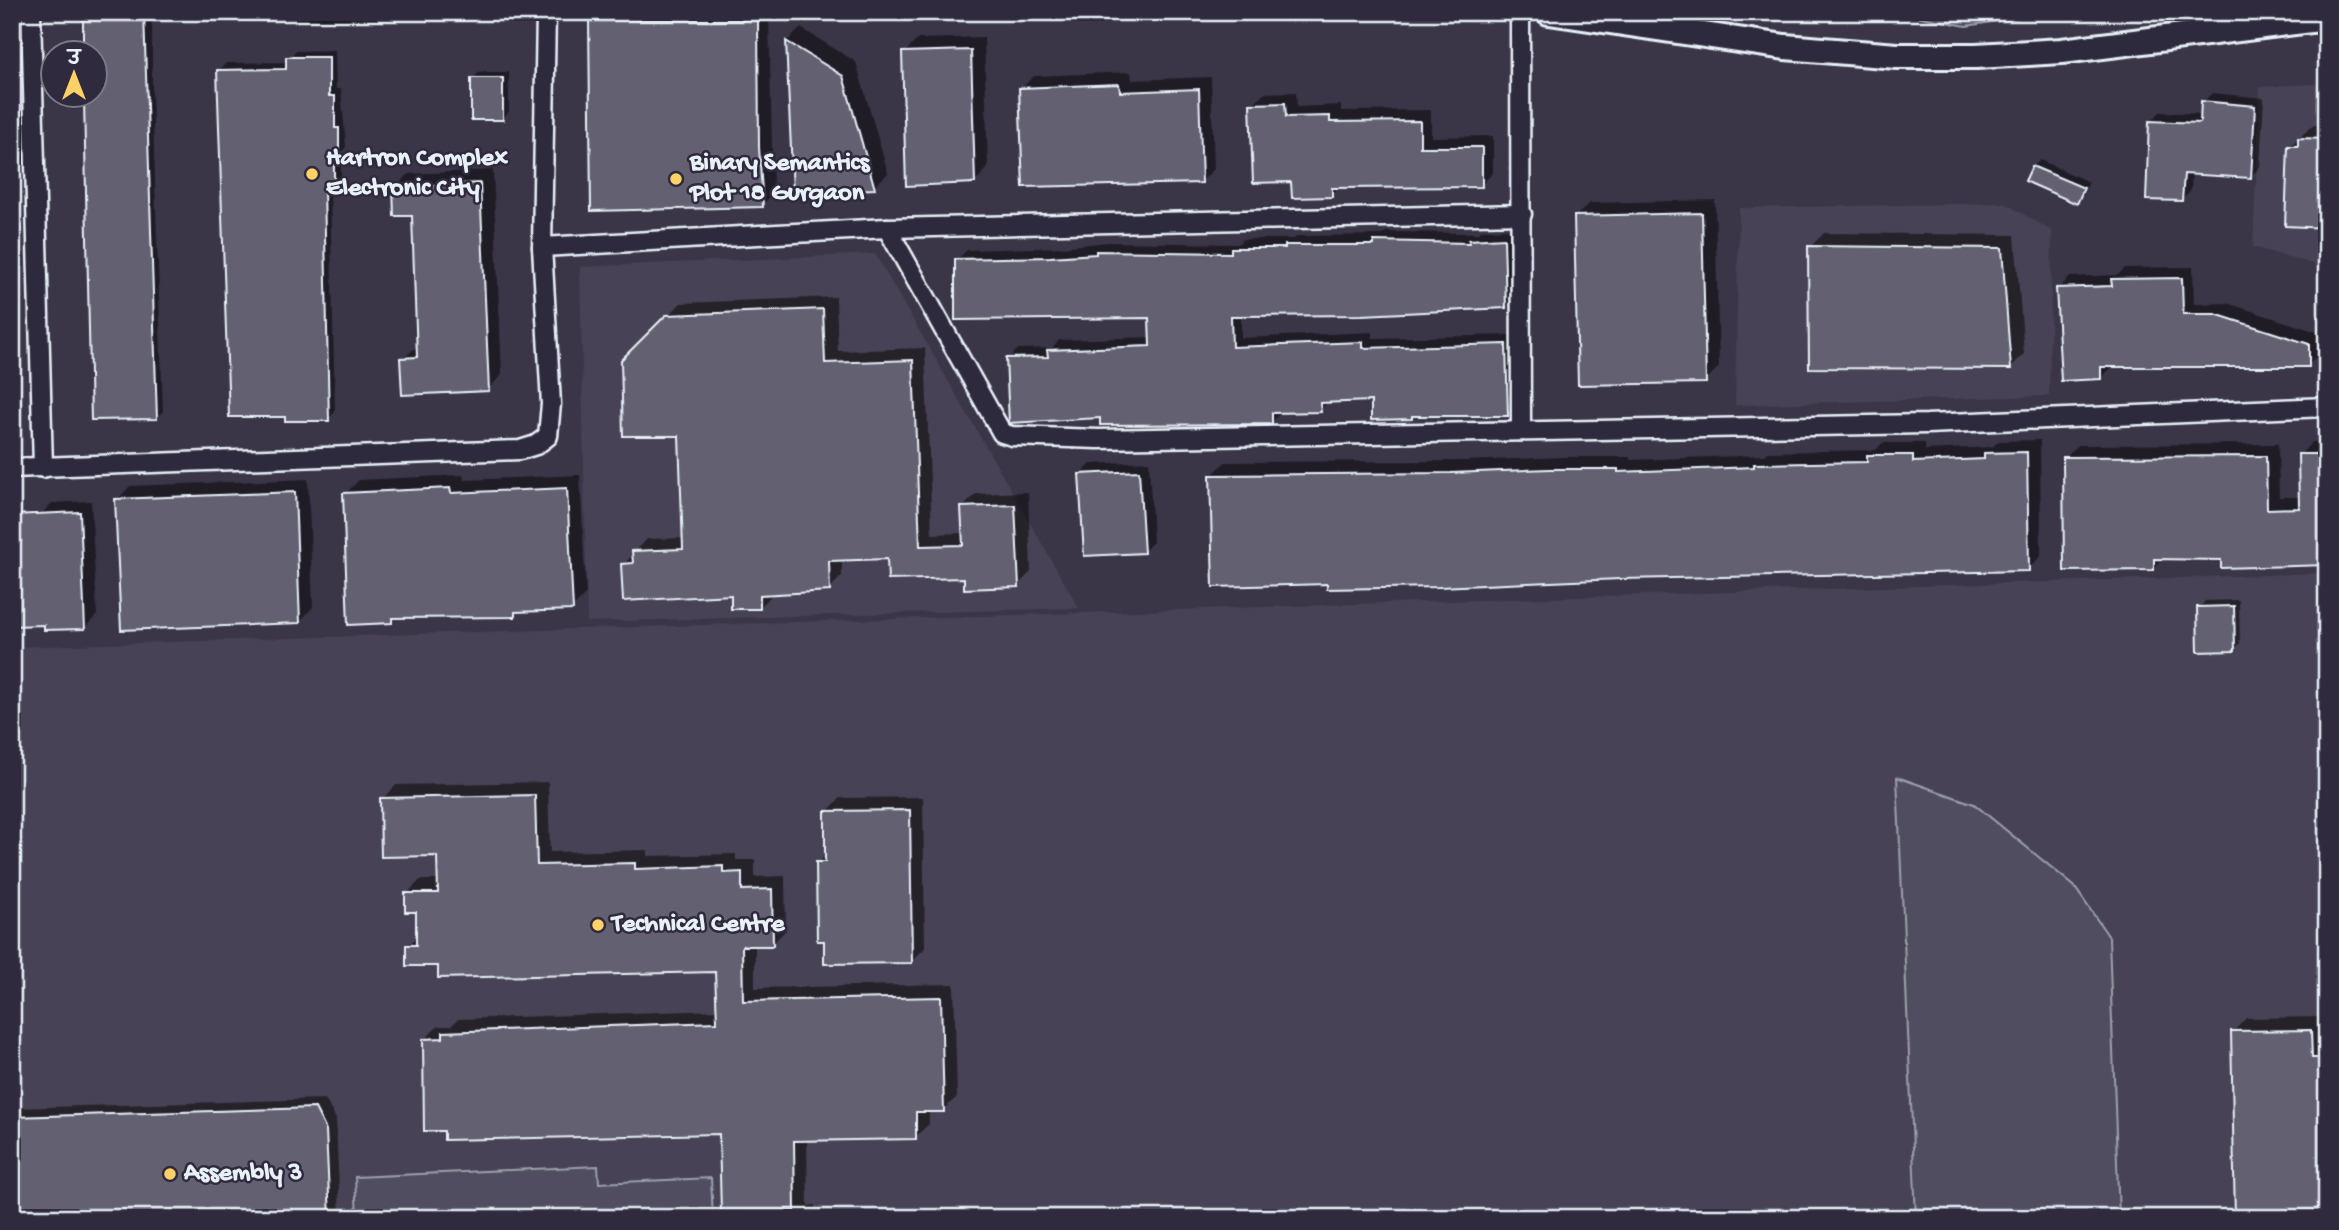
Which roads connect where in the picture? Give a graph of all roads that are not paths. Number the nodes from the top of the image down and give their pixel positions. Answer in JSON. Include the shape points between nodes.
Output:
{"nodes":[{"id":1,"x":31,"y":12,"type":"edge"},
{"id":2,"x":546,"y":12,"type":"edge"},
{"id":3,"x":1520,"y":12,"type":"edge"},
{"id":4,"x":1549,"y":12,"type":"edge"},
{"id":5,"x":2327,"y":18,"type":"edge"},
{"id":6,"x":1521,"y":214,"type":"junction"},
{"id":7,"x":887,"y":228,"type":"junction"},
{"id":8,"x":542,"y":247,"type":"junction"},
{"id":9,"x":2327,"y":407,"type":"edge"},
{"id":10,"x":1521,"y":431,"type":"junction"},
{"id":11,"x":12,"y":468,"type":"edge"},
{"id":12,"x":43,"y":468,"type":"junction"}],
"edges":[{"from":1,"to":12,"type":"street"},
{"from":2,"to":8,"type":"street"},
{"from":3,"to":6,"type":"street"},
{"from":4,"to":5,"type":"street","via":[[1785,47],[1897,56],[2062,51]]},
{"from":6,"to":7,"type":"street"},
{"from":6,"to":10,"type":"street"},
{"from":7,"to":8,"type":"street"},
{"from":7,"to":10,"type":"street","via":[[1002,433],[1098,439]]},
{"from":8,"to":12,"type":"street","via":[[551,421],[548,436],[536,445],[520,450]]},
{"from":9,"to":10,"type":"street","via":[[1927,424]]},
{"from":11,"to":12,"type":"street"}]}
